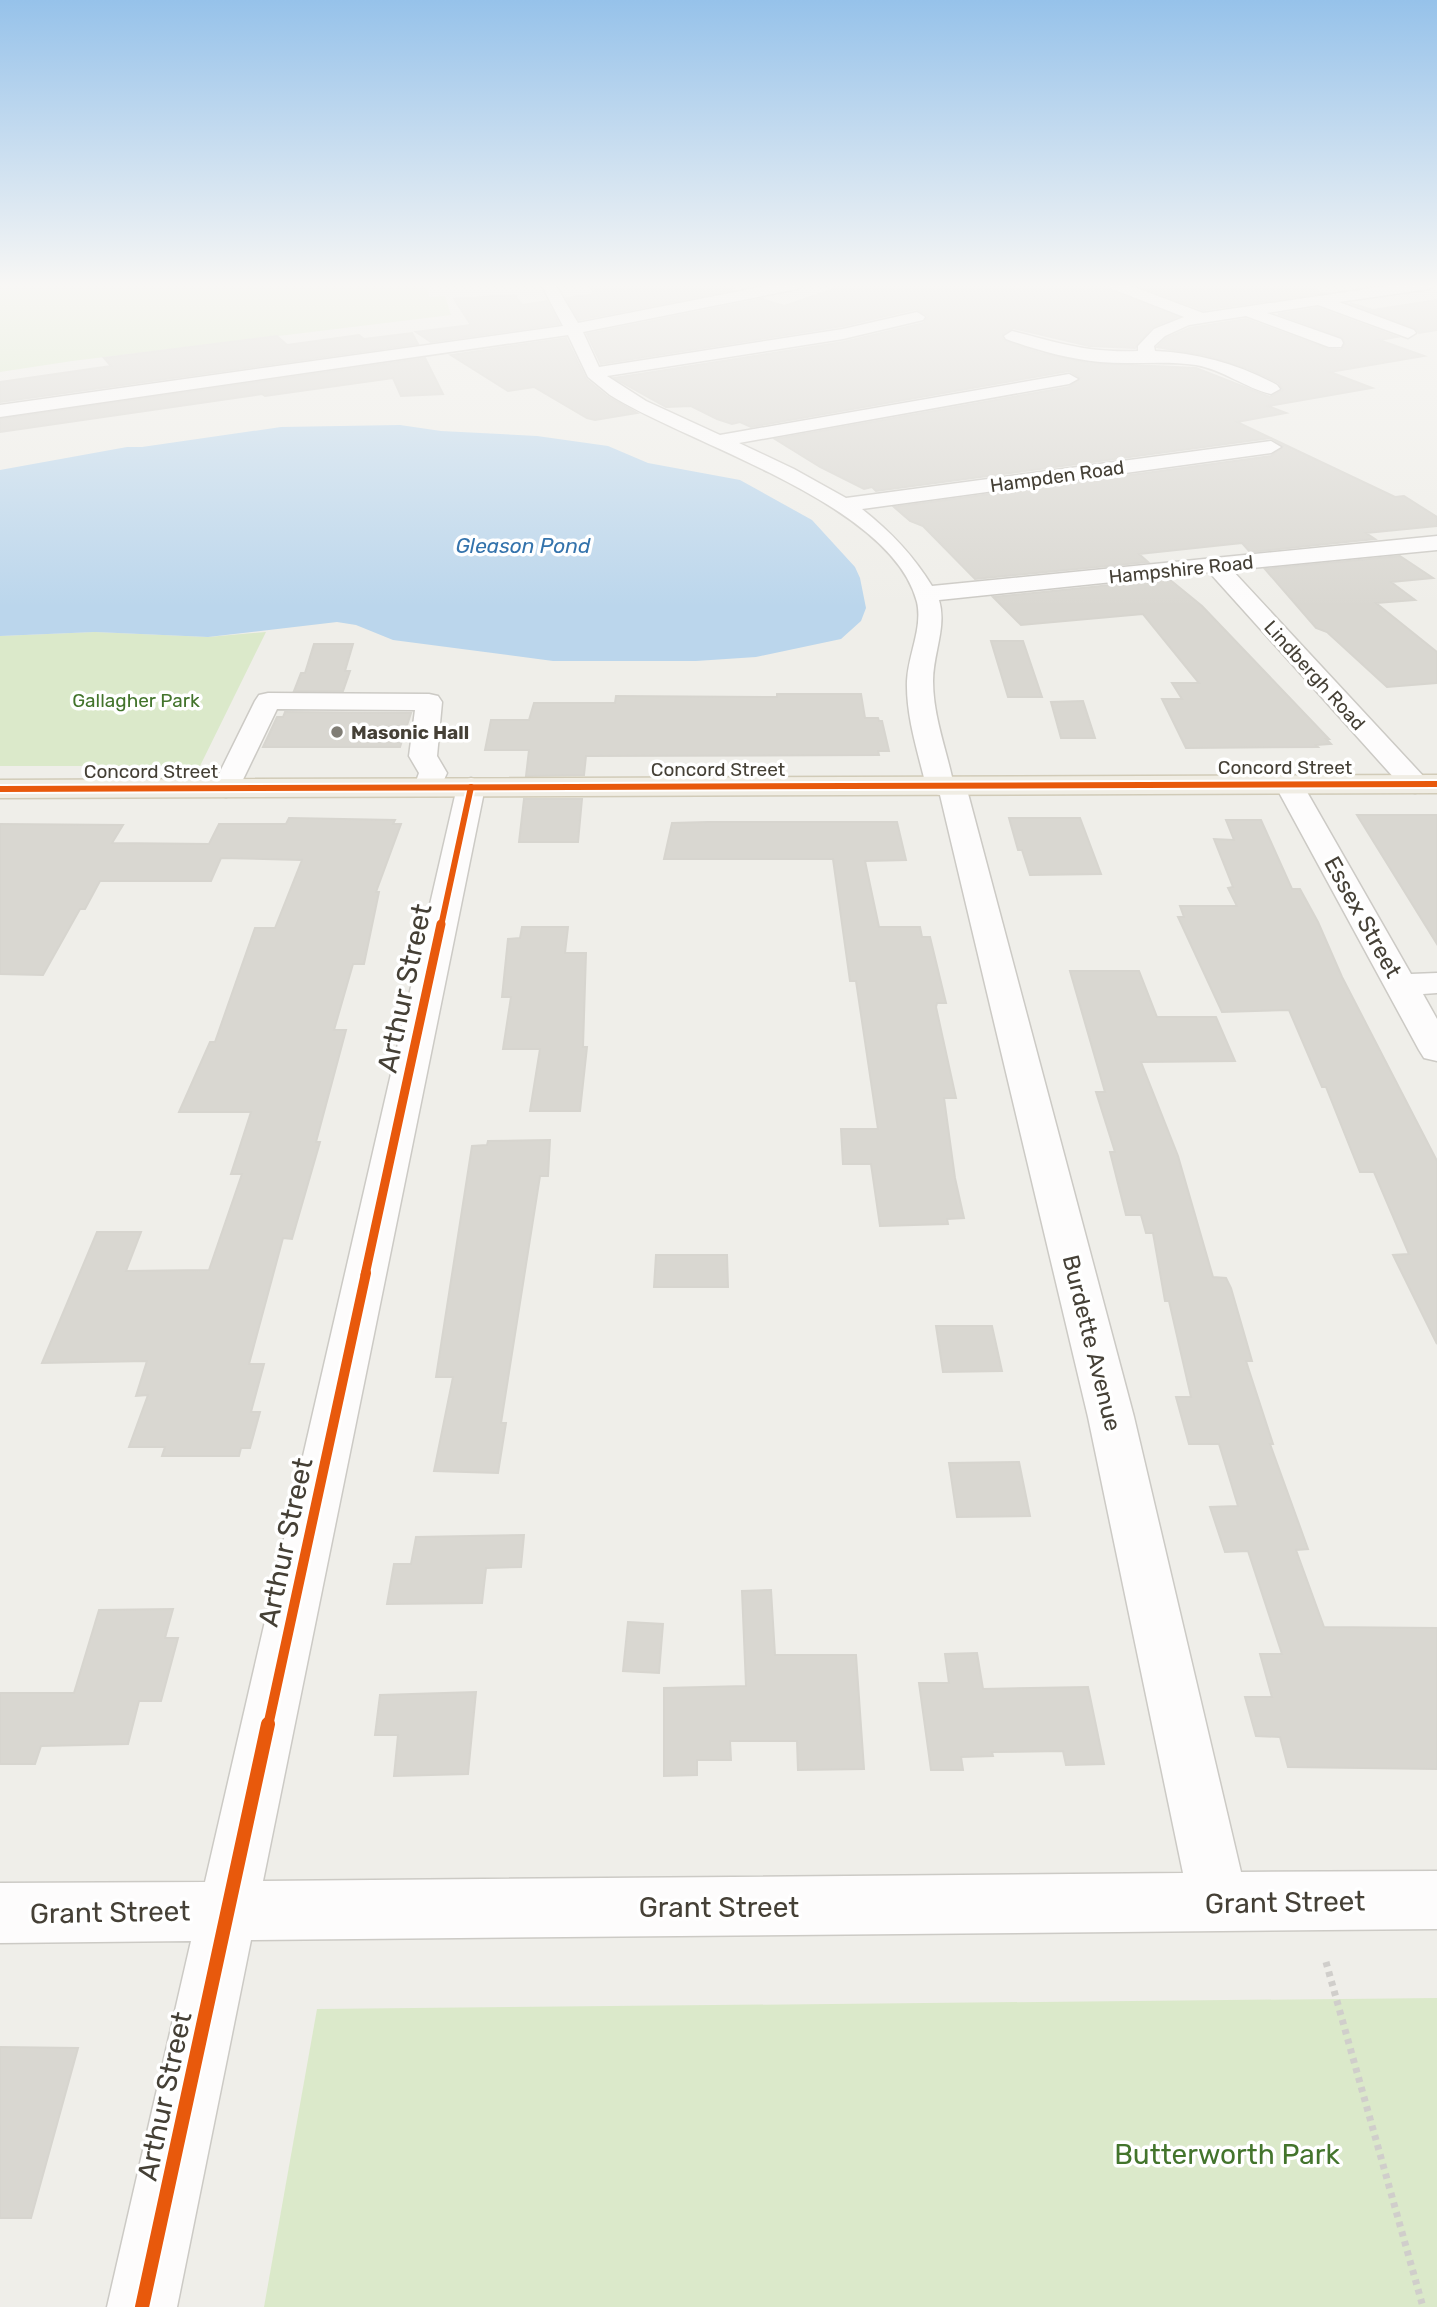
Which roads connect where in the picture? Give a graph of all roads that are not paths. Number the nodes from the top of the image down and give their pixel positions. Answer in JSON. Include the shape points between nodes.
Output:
{"nodes":[{"id":1,"x":135,"y":392,"type":"edge"},
{"id":2,"x":620,"y":392,"type":"edge"},
{"id":3,"x":998,"y":392,"type":"edge"},
{"id":4,"x":0,"y":411,"type":"edge"},
{"id":5,"x":719,"y":441,"type":"junction"},
{"id":6,"x":1271,"y":447,"type":"dead end"},
{"id":7,"x":842,"y":505,"type":"junction"},
{"id":8,"x":1437,"y":543,"type":"edge"},
{"id":9,"x":1216,"y":566,"type":"junction"},
{"id":10,"x":925,"y":594,"type":"junction"},
{"id":11,"x":1426,"y":784,"type":"edge"},
{"id":12,"x":1289,"y":785,"type":"junction"},
{"id":13,"x":946,"y":786,"type":"junction"},
{"id":14,"x":449,"y":787,"type":"junction"},
{"id":15,"x":226,"y":788,"type":"junction"},
{"id":16,"x":0,"y":789,"type":"edge"},
{"id":17,"x":1437,"y":983,"type":"edge"},
{"id":18,"x":1400,"y":984,"type":"junction"},
{"id":19,"x":1437,"y":1050,"type":"edge"},
{"id":20,"x":1437,"y":1900,"type":"edge"},
{"id":21,"x":1219,"y":1903,"type":"junction"},
{"id":22,"x":227,"y":1911,"type":"junction"},
{"id":23,"x":0,"y":1913,"type":"edge"},
{"id":24,"x":142,"y":2307,"type":"edge"}],
"edges":[{"from":1,"to":4,"type":"street"},
{"from":2,"to":5,"type":"street"},
{"from":3,"to":5,"type":"street"},
{"from":5,"to":7,"type":"street"},
{"from":6,"to":7,"type":"street","name":"Hampden Road"},
{"from":7,"to":10,"type":"street","via":[[886,540]]},
{"from":8,"to":9,"type":"street","name":"Hampshire Road"},
{"from":9,"to":10,"type":"street","name":"Hampshire Road"},
{"from":9,"to":11,"type":"street","name":"Lindbergh Road"},
{"from":10,"to":13,"type":"street","name":"Burdette Avenue","via":[[931,619],[921,696]]},
{"from":11,"to":12,"type":"main road","name":"Concord Street"},
{"from":12,"to":13,"type":"main road","name":"Concord Street"},
{"from":12,"to":18,"type":"street","name":"Essex Street"},
{"from":13,"to":14,"type":"main road","name":"Concord Street"},
{"from":13,"to":21,"type":"street","name":"Burdette Avenue","via":[[1111,1417]]},
{"from":14,"to":15,"type":"main road","name":"Concord Street"},
{"from":14,"to":15,"type":"street","via":[[423,756],[429,702],[268,701]]},
{"from":14,"to":22,"type":"street","name":"Arthur Street"},
{"from":15,"to":16,"type":"main road","name":"Concord Street"},
{"from":17,"to":18,"type":"street"},
{"from":18,"to":19,"type":"street","name":"Essex Street"},
{"from":20,"to":21,"type":"street","name":"Grant Street"},
{"from":21,"to":22,"type":"street","name":"Grant Street"},
{"from":22,"to":23,"type":"street","name":"Grant Street"},
{"from":22,"to":24,"type":"street","name":"Arthur Street"}]}
